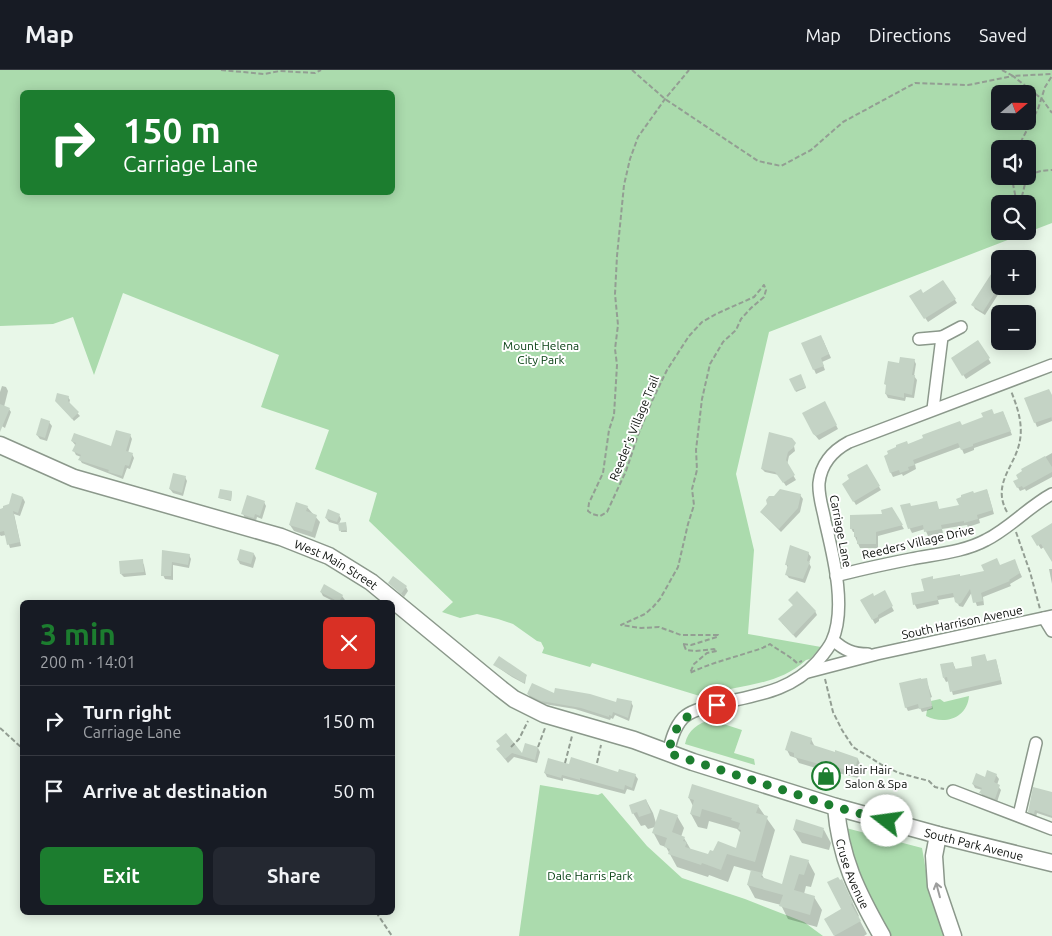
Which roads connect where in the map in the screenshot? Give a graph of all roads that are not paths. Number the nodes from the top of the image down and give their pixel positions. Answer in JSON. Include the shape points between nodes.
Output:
{"nodes":[{"id":1,"x":962,"y":327,"type":"dead end"},
{"id":2,"x":942,"y":337,"type":"junction"},
{"id":3,"x":919,"y":339,"type":"dead end"},
{"id":4,"x":1052,"y":365,"type":"edge"},
{"id":5,"x":934,"y":409,"type":"junction"},
{"id":6,"x":0,"y":445,"type":"edge"},
{"id":7,"x":1052,"y":494,"type":"edge"},
{"id":8,"x":836,"y":576,"type":"junction"},
{"id":9,"x":393,"y":600,"type":"edge"},
{"id":10,"x":395,"y":602,"type":"edge"},
{"id":11,"x":1048,"y":617,"type":"edge"},
{"id":12,"x":1052,"y":631,"type":"edge"},
{"id":13,"x":833,"y":640,"type":"junction"},
{"id":14,"x":877,"y":654,"type":"junction"},
{"id":15,"x":806,"y":673,"type":"junction"},
{"id":16,"x":1036,"y":743,"type":"dead end"},
{"id":17,"x":668,"y":753,"type":"junction"},
{"id":18,"x":953,"y":791,"type":"road end"},
{"id":19,"x":836,"y":807,"type":"junction"},
{"id":20,"x":1019,"y":815,"type":"junction"},
{"id":21,"x":1052,"y":829,"type":"edge"},
{"id":22,"x":938,"y":835,"type":"junction"},
{"id":23,"x":1052,"y":863,"type":"edge"},
{"id":24,"x":882,"y":936,"type":"edge"},
{"id":25,"x":953,"y":936,"type":"edge"}],
"edges":[{"from":1,"to":2,"type":"street"},
{"from":2,"to":3,"type":"street"},
{"from":2,"to":5,"type":"street"},
{"from":4,"to":5,"type":"street","name":"Carriage Lane"},
{"from":5,"to":8,"type":"street","name":"Carriage Lane","via":[[849,442],[825,462],[819,483],[820,498]]},
{"from":6,"to":9,"type":"street","name":"West Main Street","via":[[74,478],[280,537],[329,556],[371,582]]},
{"from":7,"to":8,"type":"street","name":"Reeders Village Drive","via":[[1001,532],[974,545]]},
{"from":8,"to":13,"type":"street","name":"Carriage Lane","via":[[838,614]]},
{"from":10,"to":17,"type":"street","name":"West Main Street","via":[[514,699],[544,714]]},
{"from":11,"to":12,"type":"street"},
{"from":11,"to":14,"type":"street","name":"South Harrison Avenue"},
{"from":13,"to":14,"type":"street","name":"South Harrison Avenue","via":[[842,649]]},
{"from":13,"to":15,"type":"street","name":"Carriage Lane"},
{"from":14,"to":15,"type":"street","name":"South Harrison Avenue"},
{"from":15,"to":17,"type":"street","name":"Carriage Lane","via":[[777,690],[700,709],[684,717],[672,737]]},
{"from":16,"to":20,"type":"street"},
{"from":17,"to":19,"type":"street","name":"South Park Avenue"},
{"from":18,"to":20,"type":"street"},
{"from":19,"to":22,"type":"street","name":"South Park Avenue"},
{"from":19,"to":24,"type":"street","name":"Cruse Avenue","via":[[838,834],[848,868]]},
{"from":20,"to":21,"type":"street"},
{"from":22,"to":23,"type":"street","name":"South Park Avenue"},
{"from":25,"to":22,"type":"street","one_way":true,"via":[[936,886],[934,856]]}]}
